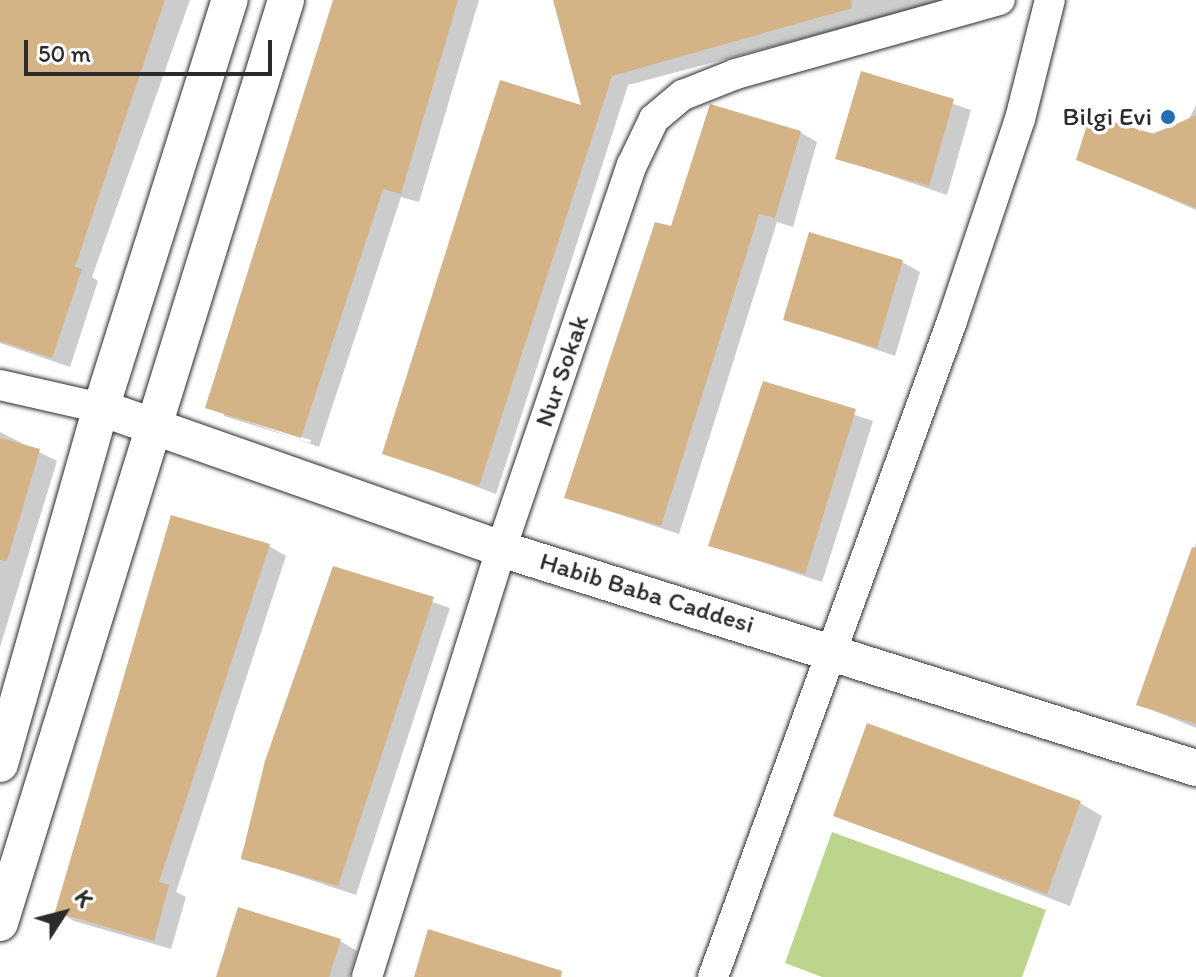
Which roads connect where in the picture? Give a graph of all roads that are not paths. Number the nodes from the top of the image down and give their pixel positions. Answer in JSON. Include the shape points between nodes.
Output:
{"nodes":[{"id":1,"x":230,"y":0,"type":"edge"},
{"id":2,"x":286,"y":0,"type":"edge"},
{"id":3,"x":1000,"y":0,"type":"edge"},
{"id":4,"x":1050,"y":0,"type":"edge"},
{"id":5,"x":0,"y":385,"type":"edge"},
{"id":6,"x":101,"y":408,"type":"junction"},
{"id":7,"x":152,"y":431,"type":"junction"},
{"id":8,"x":501,"y":549,"type":"junction"},
{"id":9,"x":838,"y":650,"type":"junction"},
{"id":10,"x":0,"y":764,"type":"edge"},
{"id":11,"x":1196,"y":768,"type":"edge"},
{"id":12,"x":0,"y":923,"type":"edge"},
{"id":13,"x":718,"y":975,"type":"edge"},
{"id":14,"x":367,"y":977,"type":"edge"}],
"edges":[{"from":1,"to":6,"type":"street"},
{"from":2,"to":7,"type":"street"},
{"from":3,"to":8,"type":"street","name":"Nur Sokak","via":[[736,74],[683,95],[654,119],[632,165]]},
{"from":4,"to":9,"type":"street","via":[[1020,119]]},
{"from":5,"to":6,"type":"street"},
{"from":6,"to":7,"type":"street","name":"Habib Baba Caddesi"},
{"from":6,"to":10,"type":"street"},
{"from":7,"to":8,"type":"street","name":"Habib Baba Caddesi"},
{"from":7,"to":12,"type":"street"},
{"from":8,"to":9,"type":"street","name":"Habib Baba Caddesi"},
{"from":8,"to":14,"type":"street","name":"Nur Sokak"},
{"from":9,"to":11,"type":"street","name":"Habib Baba Caddesi"},
{"from":9,"to":13,"type":"street"}]}
